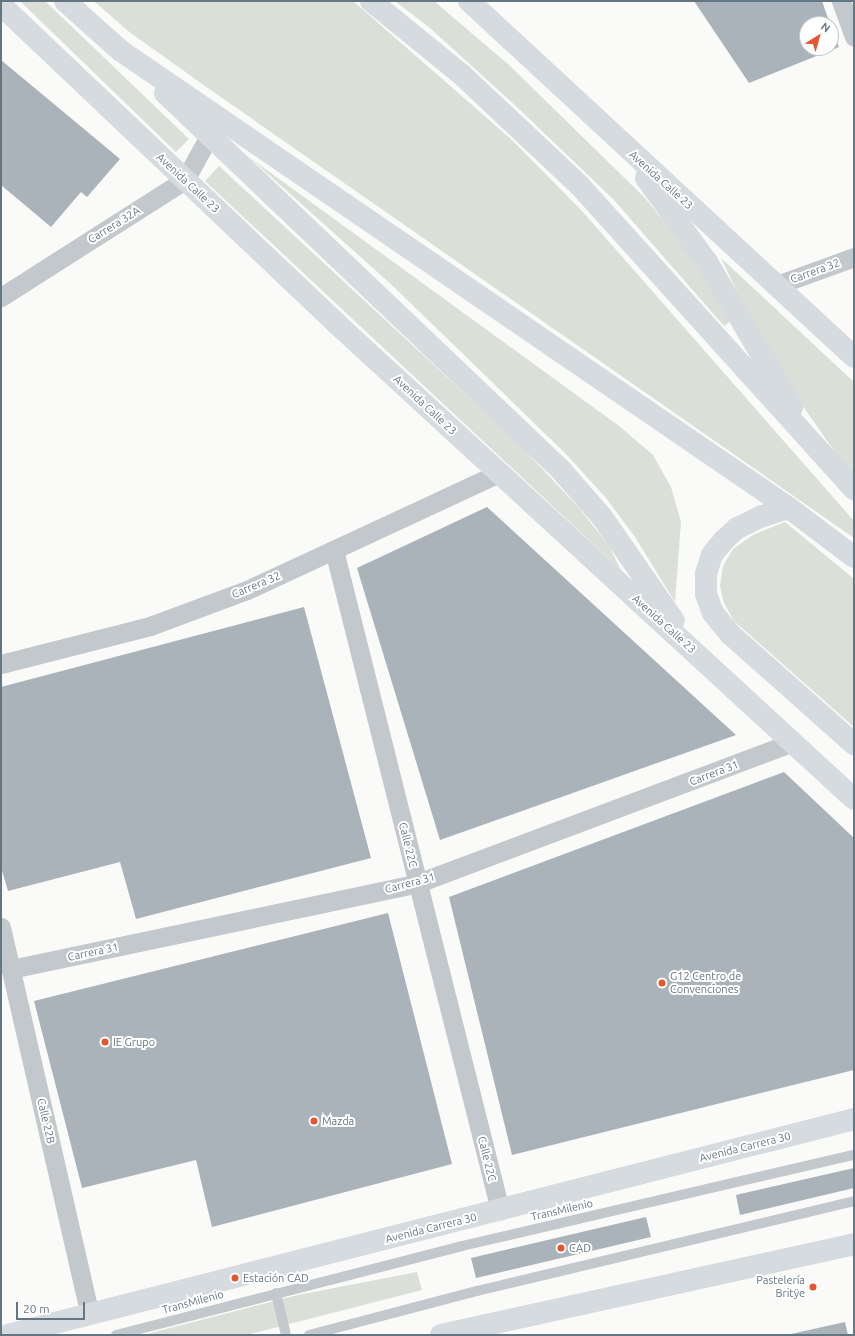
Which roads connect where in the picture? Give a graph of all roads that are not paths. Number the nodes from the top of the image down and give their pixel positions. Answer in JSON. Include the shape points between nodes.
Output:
{"nodes":[{"id":1,"x":65,"y":1,"type":"edge"},
{"id":2,"x":371,"y":1,"type":"edge"},
{"id":3,"x":841,"y":1,"type":"edge"},
{"id":4,"x":475,"y":2,"type":"edge"},
{"id":5,"x":1,"y":5,"type":"edge"},
{"id":6,"x":854,"y":37,"type":"edge"},
{"id":7,"x":121,"y":51,"type":"junction"},
{"id":8,"x":209,"y":136,"type":"junction"},
{"id":9,"x":618,"y":141,"type":"junction"},
{"id":10,"x":185,"y":180,"type":"junction"},
{"id":11,"x":854,"y":257,"type":"edge"},
{"id":12,"x":777,"y":285,"type":"junction"},
{"id":13,"x":1,"y":297,"type":"edge"},
{"id":14,"x":854,"y":358,"type":"edge"},
{"id":15,"x":816,"y":447,"type":"junction"},
{"id":16,"x":499,"y":473,"type":"junction"},
{"id":17,"x":854,"y":489,"type":"edge"},
{"id":18,"x":789,"y":508,"type":"junction"},
{"id":19,"x":334,"y":550,"type":"junction"},
{"id":20,"x":854,"y":557,"type":"edge"},
{"id":21,"x":696,"y":653,"type":"junction"},
{"id":22,"x":1,"y":664,"type":"edge"},
{"id":23,"x":793,"y":742,"type":"junction"},
{"id":24,"x":854,"y":744,"type":"edge"},
{"id":25,"x":854,"y":799,"type":"edge"},
{"id":26,"x":418,"y":883,"type":"junction"},
{"id":27,"x":1,"y":927,"type":"edge"},
{"id":28,"x":11,"y":969,"type":"junction"},
{"id":29,"x":854,"y":1119,"type":"edge"},
{"id":30,"x":854,"y":1155,"type":"edge"},
{"id":31,"x":854,"y":1201,"type":"edge"},
{"id":32,"x":500,"y":1210,"type":"junction"},
{"id":33,"x":854,"y":1244,"type":"edge"},
{"id":34,"x":276,"y":1293,"type":"junction"},
{"id":35,"x":90,"y":1315,"type":"junction"},
{"id":36,"x":8,"y":1335,"type":"edge"},
{"id":37,"x":116,"y":1335,"type":"edge"},
{"id":38,"x":286,"y":1335,"type":"edge"},
{"id":39,"x":309,"y":1335,"type":"edge"},
{"id":40,"x":441,"y":1335,"type":"edge"}],
"edges":[{"from":1,"to":7,"type":"highway"},
{"from":2,"to":15,"type":"highway","via":[[462,76],[580,186]]},
{"from":3,"to":6,"type":"street"},
{"from":4,"to":9,"type":"highway","name":"Avenida Calle 23"},
{"from":5,"to":10,"type":"highway","name":"Avenida Calle 23"},
{"from":7,"to":8,"type":"highway"},
{"from":7,"to":18,"type":"highway"},
{"from":8,"to":10,"type":"street","name":"Carrera 32A"},
{"from":8,"to":21,"type":"highway","via":[[562,470],[602,517]]},
{"from":9,"to":12,"type":"highway","name":"Avenida Calle 23"},
{"from":9,"to":15,"type":"highway","via":[[707,262]]},
{"from":10,"to":13,"type":"street","name":"Carrera 32A"},
{"from":10,"to":16,"type":"highway","name":"Avenida Calle 23"},
{"from":11,"to":12,"type":"street","name":"Carrera 32"},
{"from":12,"to":14,"type":"highway","name":"Avenida Calle 23"},
{"from":15,"to":17,"type":"highway"},
{"from":16,"to":19,"type":"street","name":"Carrera 32"},
{"from":16,"to":21,"type":"highway","name":"Avenida Calle 23"},
{"from":18,"to":20,"type":"highway"},
{"from":18,"to":24,"type":"highway","via":[[762,516],[737,528],[724,540],[710,562],[706,574],[706,594],[713,613],[730,634]]},
{"from":19,"to":22,"type":"street","name":"Carrera 32","via":[[247,590],[150,626]]},
{"from":19,"to":26,"type":"street","name":"Calle 22C"},
{"from":21,"to":23,"type":"highway","name":"Avenida Calle 23"},
{"from":23,"to":25,"type":"highway","name":"Avenida Calle 23"},
{"from":23,"to":26,"type":"street","name":"Carrera 31"},
{"from":26,"to":28,"type":"street","name":"Carrera 31"},
{"from":26,"to":32,"type":"street","name":"Calle 22C"},
{"from":27,"to":28,"type":"street","name":"Calle 22B"},
{"from":28,"to":35,"type":"street","name":"Calle 22B"},
{"from":29,"to":32,"type":"highway","name":"Avenida Carrera 30"},
{"from":30,"to":34,"type":"lane","name":"TransMilenio","via":[[462,1246]]},
{"from":31,"to":39,"type":"lane","via":[[477,1291]]},
{"from":32,"to":35,"type":"highway","name":"Avenida Carrera 30"},
{"from":33,"to":40,"type":"highway"},
{"from":34,"to":37,"type":"lane","name":"TransMilenio"},
{"from":34,"to":38,"type":"lane"},
{"from":35,"to":36,"type":"highway","name":"Avenida Carrera 30"}]}
